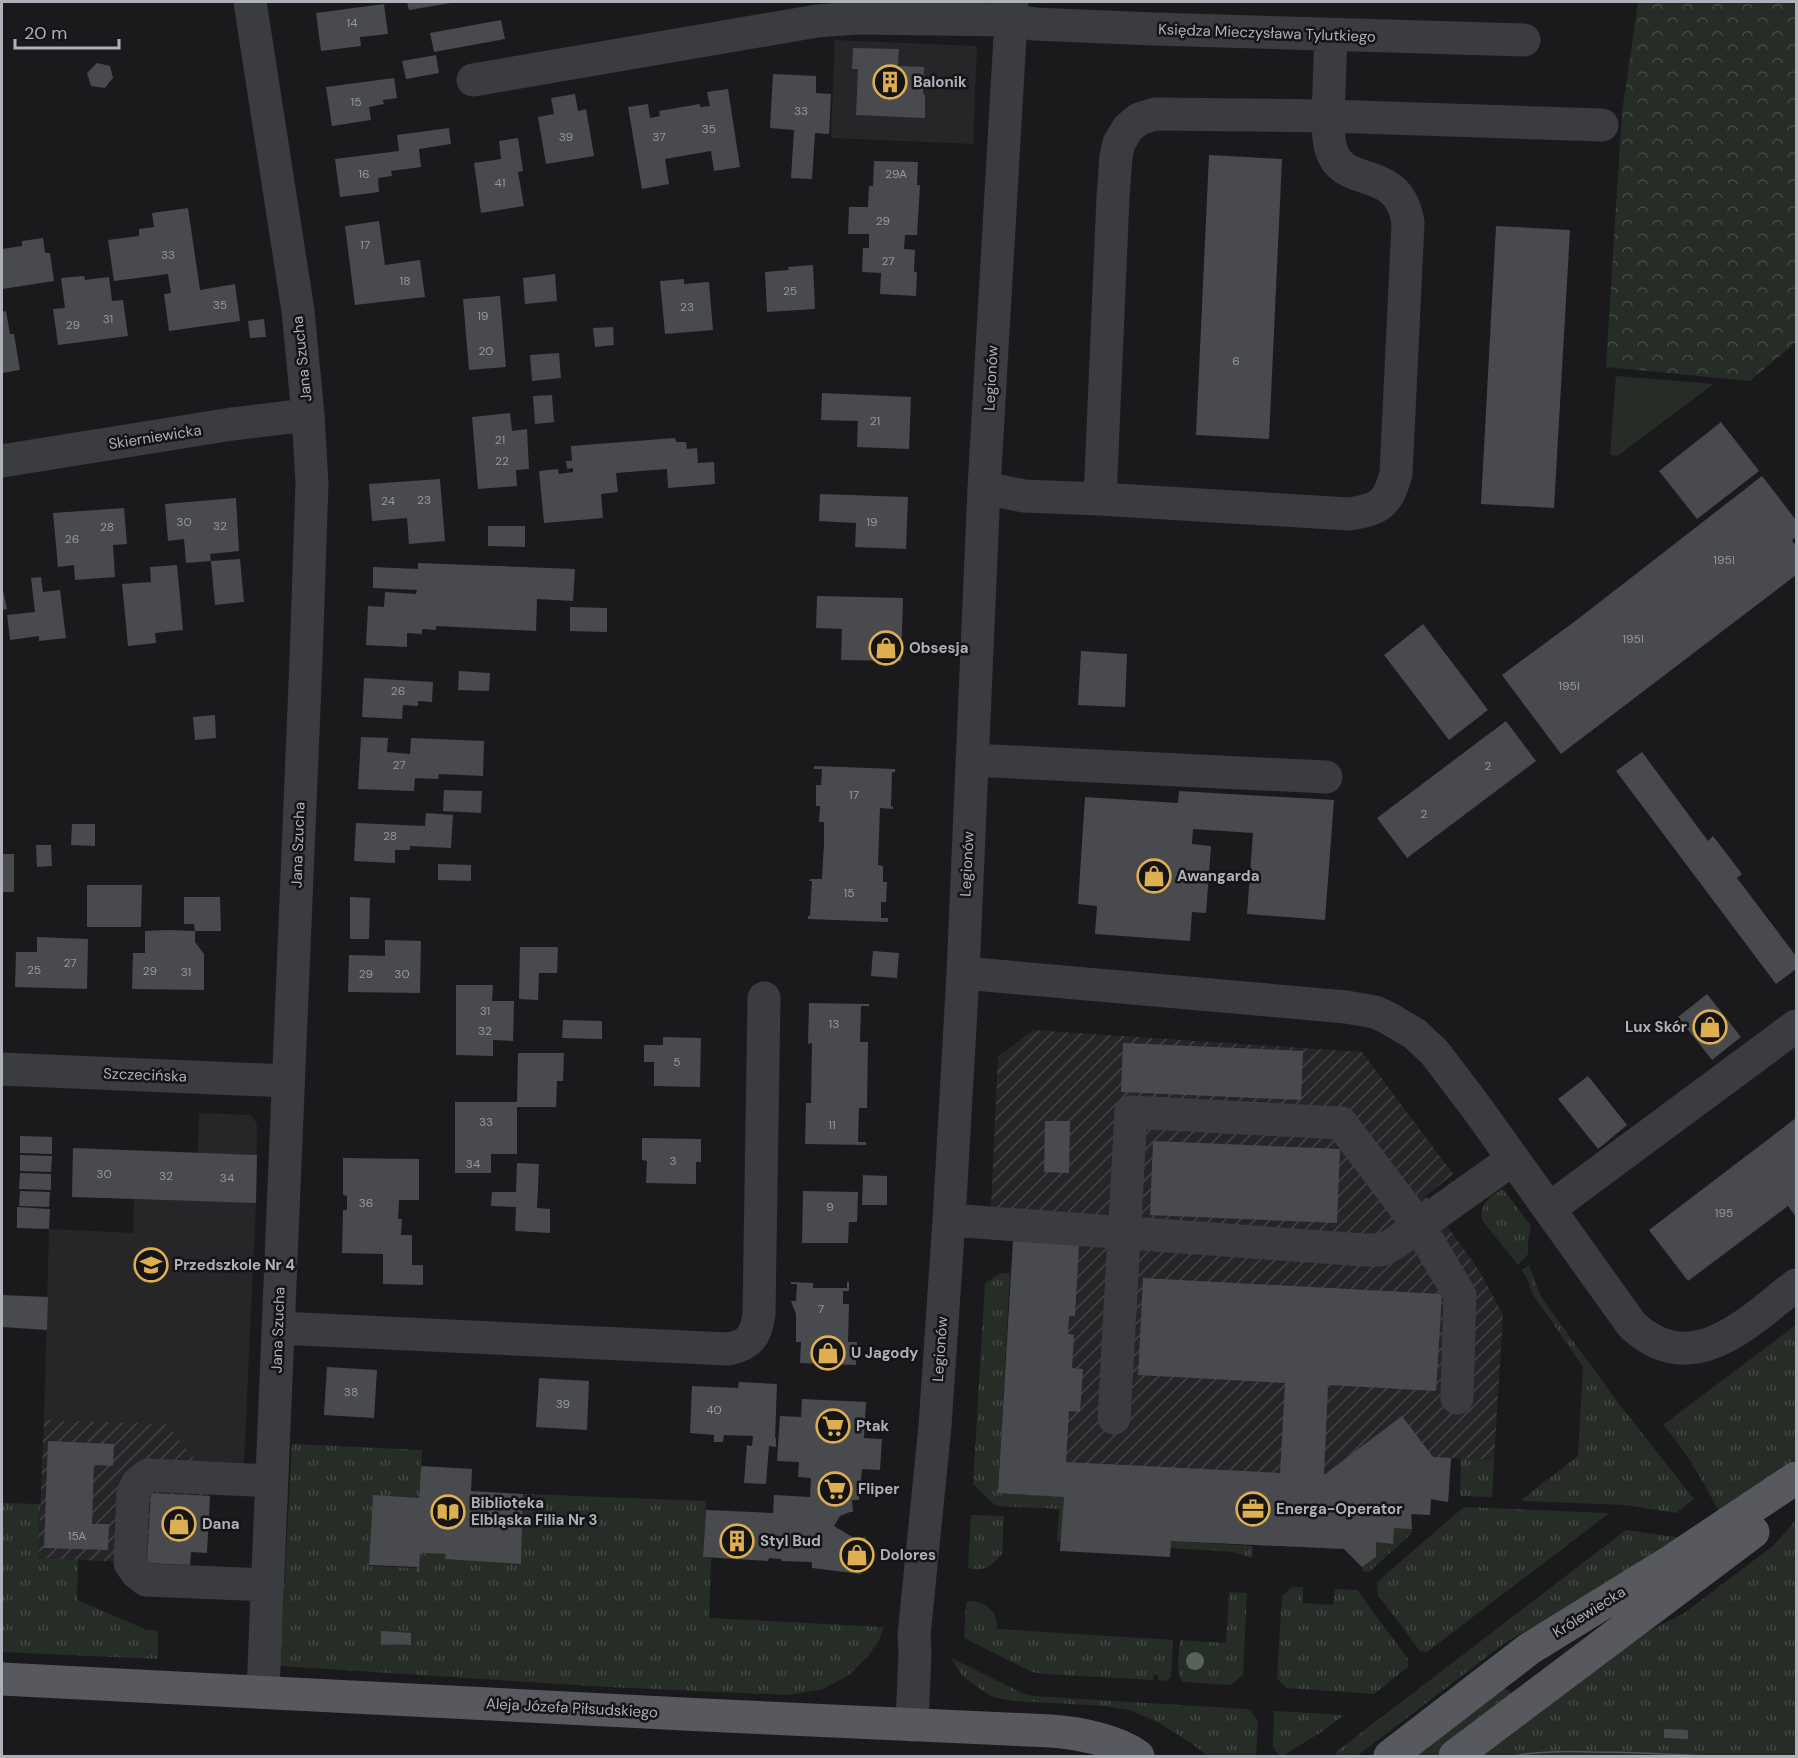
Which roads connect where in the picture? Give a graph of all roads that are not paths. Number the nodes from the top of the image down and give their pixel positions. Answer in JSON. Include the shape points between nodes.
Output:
{"nodes":[{"id":1,"x":250,"y":2,"type":"edge"},
{"id":2,"x":1011,"y":11,"type":"edge"},
{"id":3,"x":1331,"y":35,"type":"junction"},
{"id":4,"x":1524,"y":40,"type":"dead end"},
{"id":5,"x":473,"y":80,"type":"dead end"},
{"id":6,"x":1328,"y":116,"type":"junction"},
{"id":7,"x":1602,"y":125,"type":"dead end"},
{"id":8,"x":308,"y":415,"type":"junction"},
{"id":9,"x":2,"y":461,"type":"edge"},
{"id":10,"x":984,"y":488,"type":"junction"},
{"id":11,"x":1100,"y":499,"type":"junction"},
{"id":12,"x":972,"y":760,"type":"junction"},
{"id":13,"x":1326,"y":777,"type":"dead end"},
{"id":14,"x":963,"y":973,"type":"junction"},
{"id":15,"x":764,"y":998,"type":"dead end"},
{"id":16,"x":1797,"y":1026,"type":"edge"},
{"id":17,"x":2,"y":1069,"type":"edge"},
{"id":18,"x":288,"y":1081,"type":"junction"},
{"id":19,"x":1513,"y":1159,"type":"junction"},
{"id":20,"x":1549,"y":1209,"type":"junction"},
{"id":21,"x":949,"y":1220,"type":"junction"},
{"id":22,"x":1419,"y":1226,"type":"junction"},
{"id":23,"x":1124,"y":1232,"type":"junction"},
{"id":24,"x":1797,"y":1285,"type":"edge"},
{"id":25,"x":279,"y":1328,"type":"junction"},
{"id":26,"x":1457,"y":1398,"type":"dead end"},
{"id":27,"x":1114,"y":1418,"type":"dead end"},
{"id":28,"x":1797,"y":1478,"type":"edge"},
{"id":29,"x":272,"y":1481,"type":"junction"},
{"id":30,"x":1797,"y":1493,"type":"edge"},
{"id":31,"x":268,"y":1585,"type":"junction"},
{"id":32,"x":2,"y":1679,"type":"edge"},
{"id":33,"x":263,"y":1691,"type":"junction"},
{"id":34,"x":912,"y":1725,"type":"junction"},
{"id":35,"x":1138,"y":1756,"type":"edge"},
{"id":36,"x":1390,"y":1756,"type":"edge"},
{"id":37,"x":1455,"y":1756,"type":"edge"}],
"edges":[{"from":1,"to":8,"type":"street","name":"Jana Szucha","via":[[298,311]]},
{"from":2,"to":3,"type":"street","name":"Księdza Mieczysława Tylutkiego","via":[[1045,25]]},
{"from":2,"to":5,"type":"street","name":"Księdza Mieczysława Tylutkiego","via":[[818,21]]},
{"from":2,"to":10,"type":"street","name":"Legionów"},
{"from":3,"to":4,"type":"street","name":"Księdza Mieczysława Tylutkiego"},
{"from":3,"to":6,"type":"street"},
{"from":6,"to":7,"type":"street"},
{"from":6,"to":11,"type":"street","via":[[1155,114],[1138,118],[1119,143],[1113,197]]},
{"from":6,"to":11,"type":"street","via":[[1331,151],[1343,168],[1391,188],[1400,197],[1407,216],[1396,474],[1385,502],[1367,511],[1340,514]]},
{"from":8,"to":9,"type":"street","name":"Skierniewicka"},
{"from":8,"to":18,"type":"street","name":"Jana Szucha","via":[[312,483]]},
{"from":10,"to":11,"type":"street","via":[[1024,496]]},
{"from":10,"to":12,"type":"street","name":"Legionów"},
{"from":12,"to":13,"type":"street"},
{"from":12,"to":14,"type":"street","name":"Legionów"},
{"from":14,"to":19,"type":"street","via":[[1375,1012],[1415,1034],[1435,1053]]},
{"from":14,"to":21,"type":"street","name":"Legionów"},
{"from":15,"to":25,"type":"street","via":[[759,1314],[751,1340],[728,1349]]},
{"from":16,"to":20,"type":"street"},
{"from":17,"to":18,"type":"street","name":"Szczecińska"},
{"from":18,"to":25,"type":"street","name":"Jana Szucha"},
{"from":19,"to":20,"type":"street"},
{"from":19,"to":22,"type":"street"},
{"from":20,"to":24,"type":"street","via":[[1632,1325],[1667,1347],[1694,1348],[1724,1339]]},
{"from":21,"to":23,"type":"street"},
{"from":21,"to":34,"type":"street","name":"Legionów","via":[[935,1426],[914,1635]]},
{"from":22,"to":23,"type":"street","via":[[1380,1250]]},
{"from":22,"to":23,"type":"street","via":[[1341,1123],[1131,1112]]},
{"from":22,"to":26,"type":"street","via":[[1460,1295]]},
{"from":23,"to":27,"type":"street"},
{"from":25,"to":29,"type":"street","name":"Jana Szucha"},
{"from":28,"to":36,"type":"main road","name":"Królewiecka","via":[[1529,1649]]},
{"from":29,"to":31,"type":"street","name":"Jana Szucha"},
{"from":29,"to":31,"type":"street","via":[[148,1474],[133,1492],[130,1551],[130,1563],[147,1580]]},
{"from":30,"to":37,"type":"main road","name":"Królewiecka","via":[[1760,1527]]},
{"from":31,"to":33,"type":"street","name":"Jana Szucha"},
{"from":32,"to":33,"type":"main road","name":"Aleja Józefa Piłsudskiego"},
{"from":33,"to":34,"type":"main road","name":"Aleja Józefa Piłsudskiego"},
{"from":34,"to":35,"type":"main road","name":"Aleja Józefa Piłsudskiego","via":[[1074,1733],[1127,1748]]}]}
